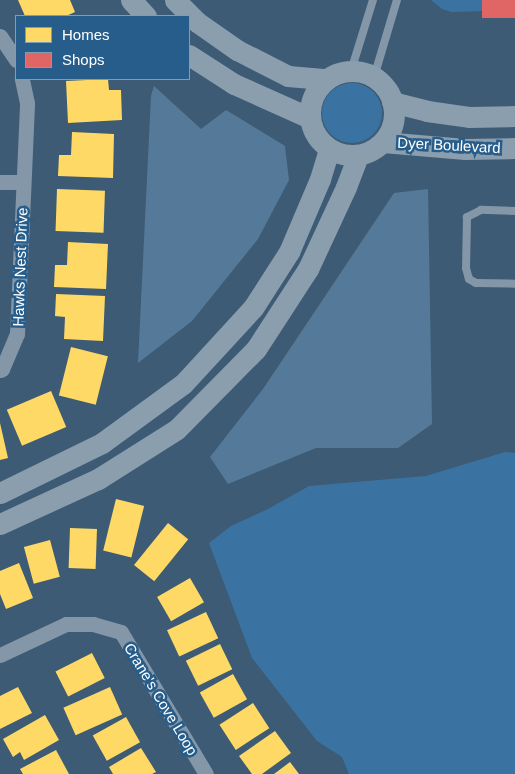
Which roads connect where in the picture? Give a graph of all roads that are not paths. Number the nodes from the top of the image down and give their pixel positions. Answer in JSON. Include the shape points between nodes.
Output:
{"nodes":[{"id":1,"x":131,"y":0,"type":"edge"},
{"id":2,"x":175,"y":0,"type":"edge"},
{"id":3,"x":373,"y":0,"type":"edge"},
{"id":4,"x":397,"y":0,"type":"edge"},
{"id":5,"x":145,"y":15,"type":"edge"},
{"id":6,"x":0,"y":36,"type":"edge"},
{"id":7,"x":190,"y":56,"type":"edge"},
{"id":8,"x":15,"y":58,"type":"edge"},
{"id":9,"x":351,"y":70,"type":"junction"},
{"id":10,"x":374,"y":77,"type":"junction"},
{"id":11,"x":22,"y":80,"type":"edge"},
{"id":12,"x":326,"y":80,"type":"junction"},
{"id":13,"x":392,"y":102,"type":"junction"},
{"id":14,"x":515,"y":116,"type":"edge"},
{"id":15,"x":310,"y":118,"type":"junction"},
{"id":16,"x":383,"y":142,"type":"junction"},
{"id":17,"x":515,"y":148,"type":"edge"},
{"id":18,"x":330,"y":149,"type":"junction"},
{"id":19,"x":358,"y":155,"type":"junction"},
{"id":20,"x":0,"y":182,"type":"edge"},
{"id":21,"x":23,"y":182,"type":"junction"},
{"id":22,"x":515,"y":211,"type":"edge"},
{"id":23,"x":515,"y":284,"type":"edge"},
{"id":24,"x":0,"y":370,"type":"edge"},
{"id":25,"x":0,"y":493,"type":"edge"},
{"id":26,"x":0,"y":524,"type":"edge"},
{"id":27,"x":0,"y":655,"type":"edge"},
{"id":28,"x":206,"y":774,"type":"edge"}],
"edges":[{"from":1,"to":5,"type":"street"},
{"from":2,"to":12,"type":"street","via":[[197,22],[237,50],[288,76]]},
{"from":3,"to":9,"type":"lane"},
{"from":4,"to":10,"type":"lane"},
{"from":6,"to":8,"type":"street"},
{"from":7,"to":15,"type":"street","via":[[234,84]]},
{"from":9,"to":10,"type":"street"},
{"from":9,"to":12,"type":"street"},
{"from":10,"to":13,"type":"street","via":[[386,87]]},
{"from":11,"to":21,"type":"street","name":"Hawks Nest Drive","via":[[27,103]]},
{"from":12,"to":15,"type":"street","via":[[316,90],[310,104]]},
{"from":13,"to":14,"type":"street","name":"Dyer Boulevard","via":[[469,117]]},
{"from":13,"to":16,"type":"street","via":[[391,130]]},
{"from":15,"to":18,"type":"street","via":[[316,136]]},
{"from":16,"to":17,"type":"street","name":"Dyer Boulevard","via":[[465,149]]},
{"from":16,"to":19,"type":"street","via":[[372,151]]},
{"from":18,"to":19,"type":"street","via":[[343,155]]},
{"from":18,"to":25,"type":"street","via":[[289,252],[253,308],[183,384],[102,443]]},
{"from":19,"to":26,"type":"street","via":[[308,269],[256,349],[177,429],[98,479]]},
{"from":20,"to":21,"type":"street"},
{"from":21,"to":24,"type":"street","name":"Hawks Nest Drive","via":[[17,334]]},
{"from":22,"to":23,"type":"lane","via":[[481,210],[467,217],[466,268],[469,279],[476,284]]},
{"from":27,"to":28,"type":"street","name":"Crane's Cove Loop","via":[[66,624],[92,624],[120,632]]}]}
